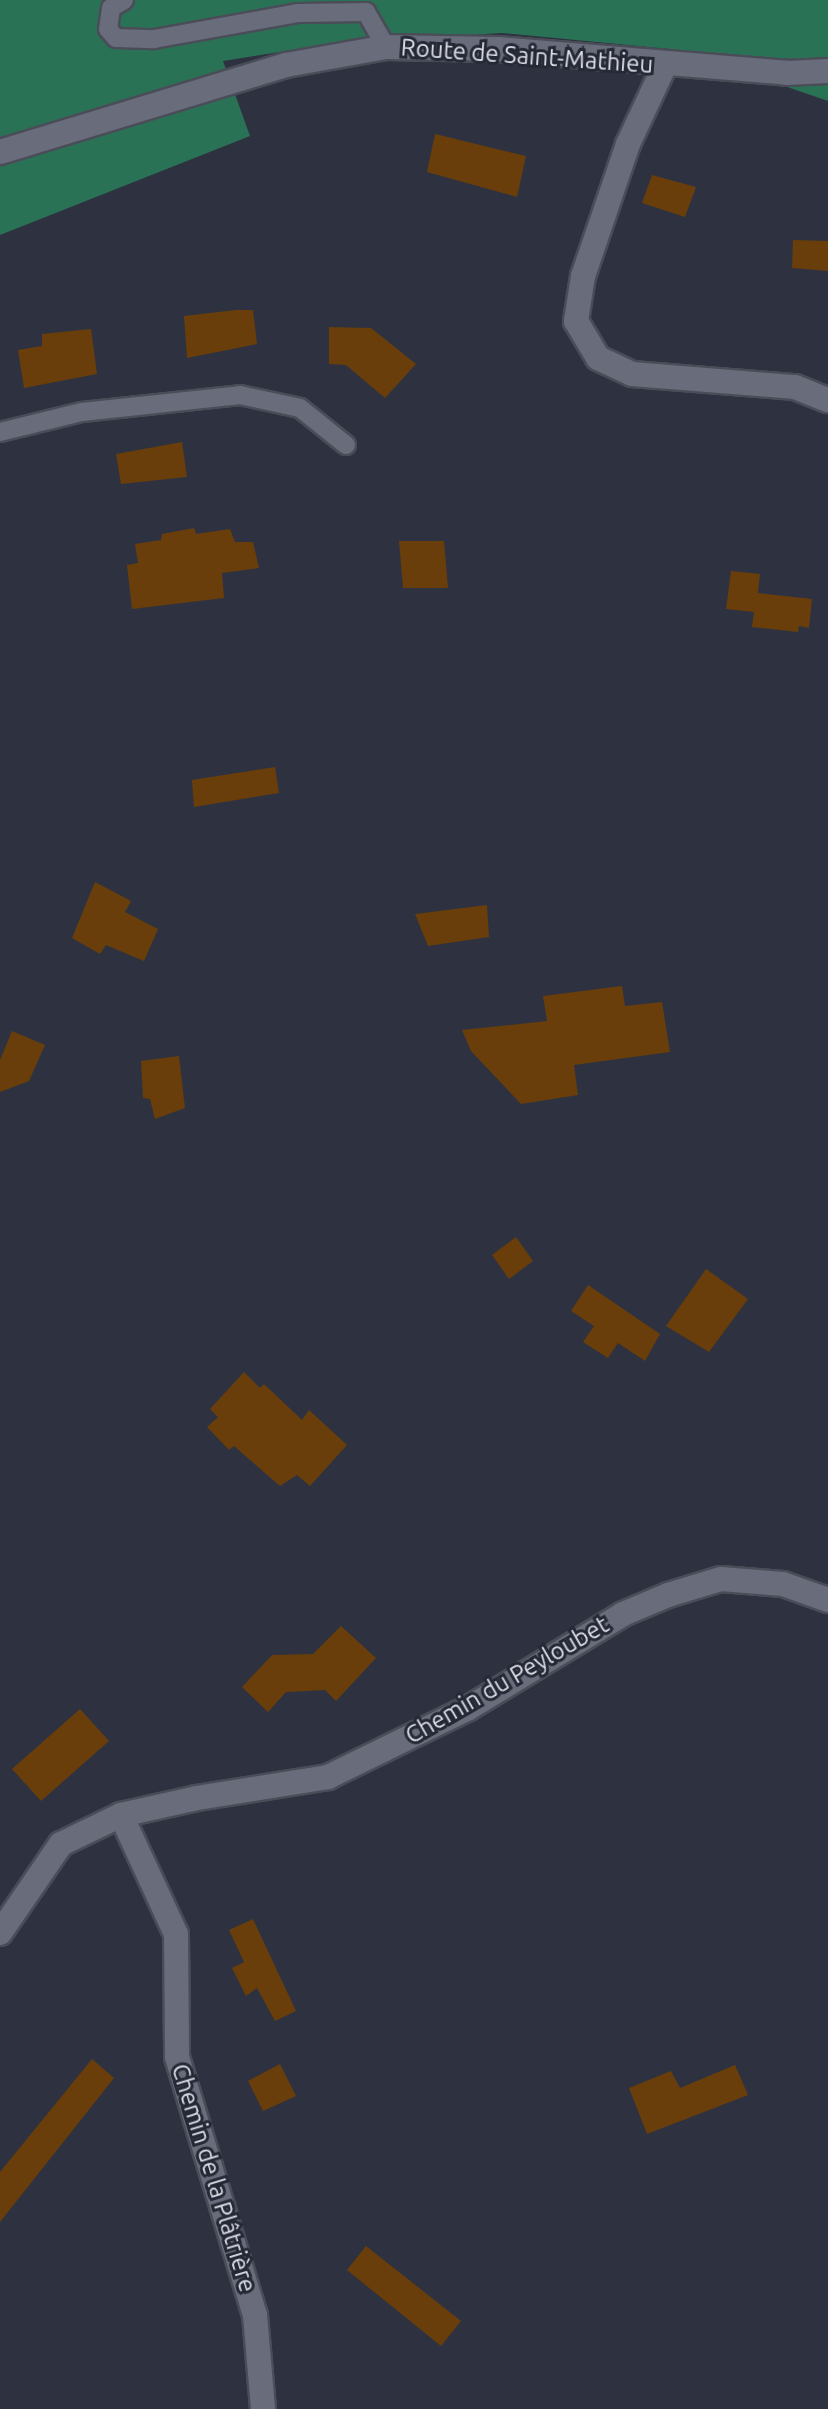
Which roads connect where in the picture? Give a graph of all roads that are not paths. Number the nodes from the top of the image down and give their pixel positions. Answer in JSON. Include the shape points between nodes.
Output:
{"nodes":[{"id":1,"x":124,"y":0,"type":"edge"},
{"id":2,"x":386,"y":47,"type":"junction"},
{"id":3,"x":665,"y":65,"type":"junction"},
{"id":4,"x":828,"y":71,"type":"edge"},
{"id":5,"x":0,"y":152,"type":"edge"},
{"id":6,"x":828,"y":400,"type":"edge"},
{"id":7,"x":0,"y":432,"type":"edge"},
{"id":8,"x":346,"y":445,"type":"dead end"},
{"id":9,"x":828,"y":1600,"type":"edge"},
{"id":10,"x":121,"y":1815,"type":"junction"},
{"id":11,"x":0,"y":1933,"type":"edge"},
{"id":12,"x":263,"y":2409,"type":"edge"}],
"edges":[{"from":1,"to":2,"type":"lane","via":[[111,8],[108,29],[116,38],[154,39],[299,13],[366,12]]},
{"from":2,"to":3,"type":"street","name":"Route de Saint-Mathieu","via":[[498,49]]},
{"from":2,"to":5,"type":"street","name":"Route de Saint-Mathieu","via":[[286,65]]},
{"from":3,"to":4,"type":"street","name":"Route de Saint-Mathieu"},
{"from":3,"to":6,"type":"street","via":[[628,144],[583,276],[576,321],[598,358],[632,374],[795,387]]},
{"from":7,"to":8,"type":"lane","via":[[82,412],[240,395],[300,408]]},
{"from":9,"to":10,"type":"street","name":"Chemin du Peyloubet","via":[[783,1584],[721,1579],[680,1590],[623,1614],[467,1709],[328,1777]]},
{"from":10,"to":11,"type":"street","name":"Chemin du Peyloubet","via":[[61,1844]]},
{"from":10,"to":12,"type":"street","name":"Chemin de la Plâtrière","via":[[176,1934],[177,2057],[255,2315]]}]}
